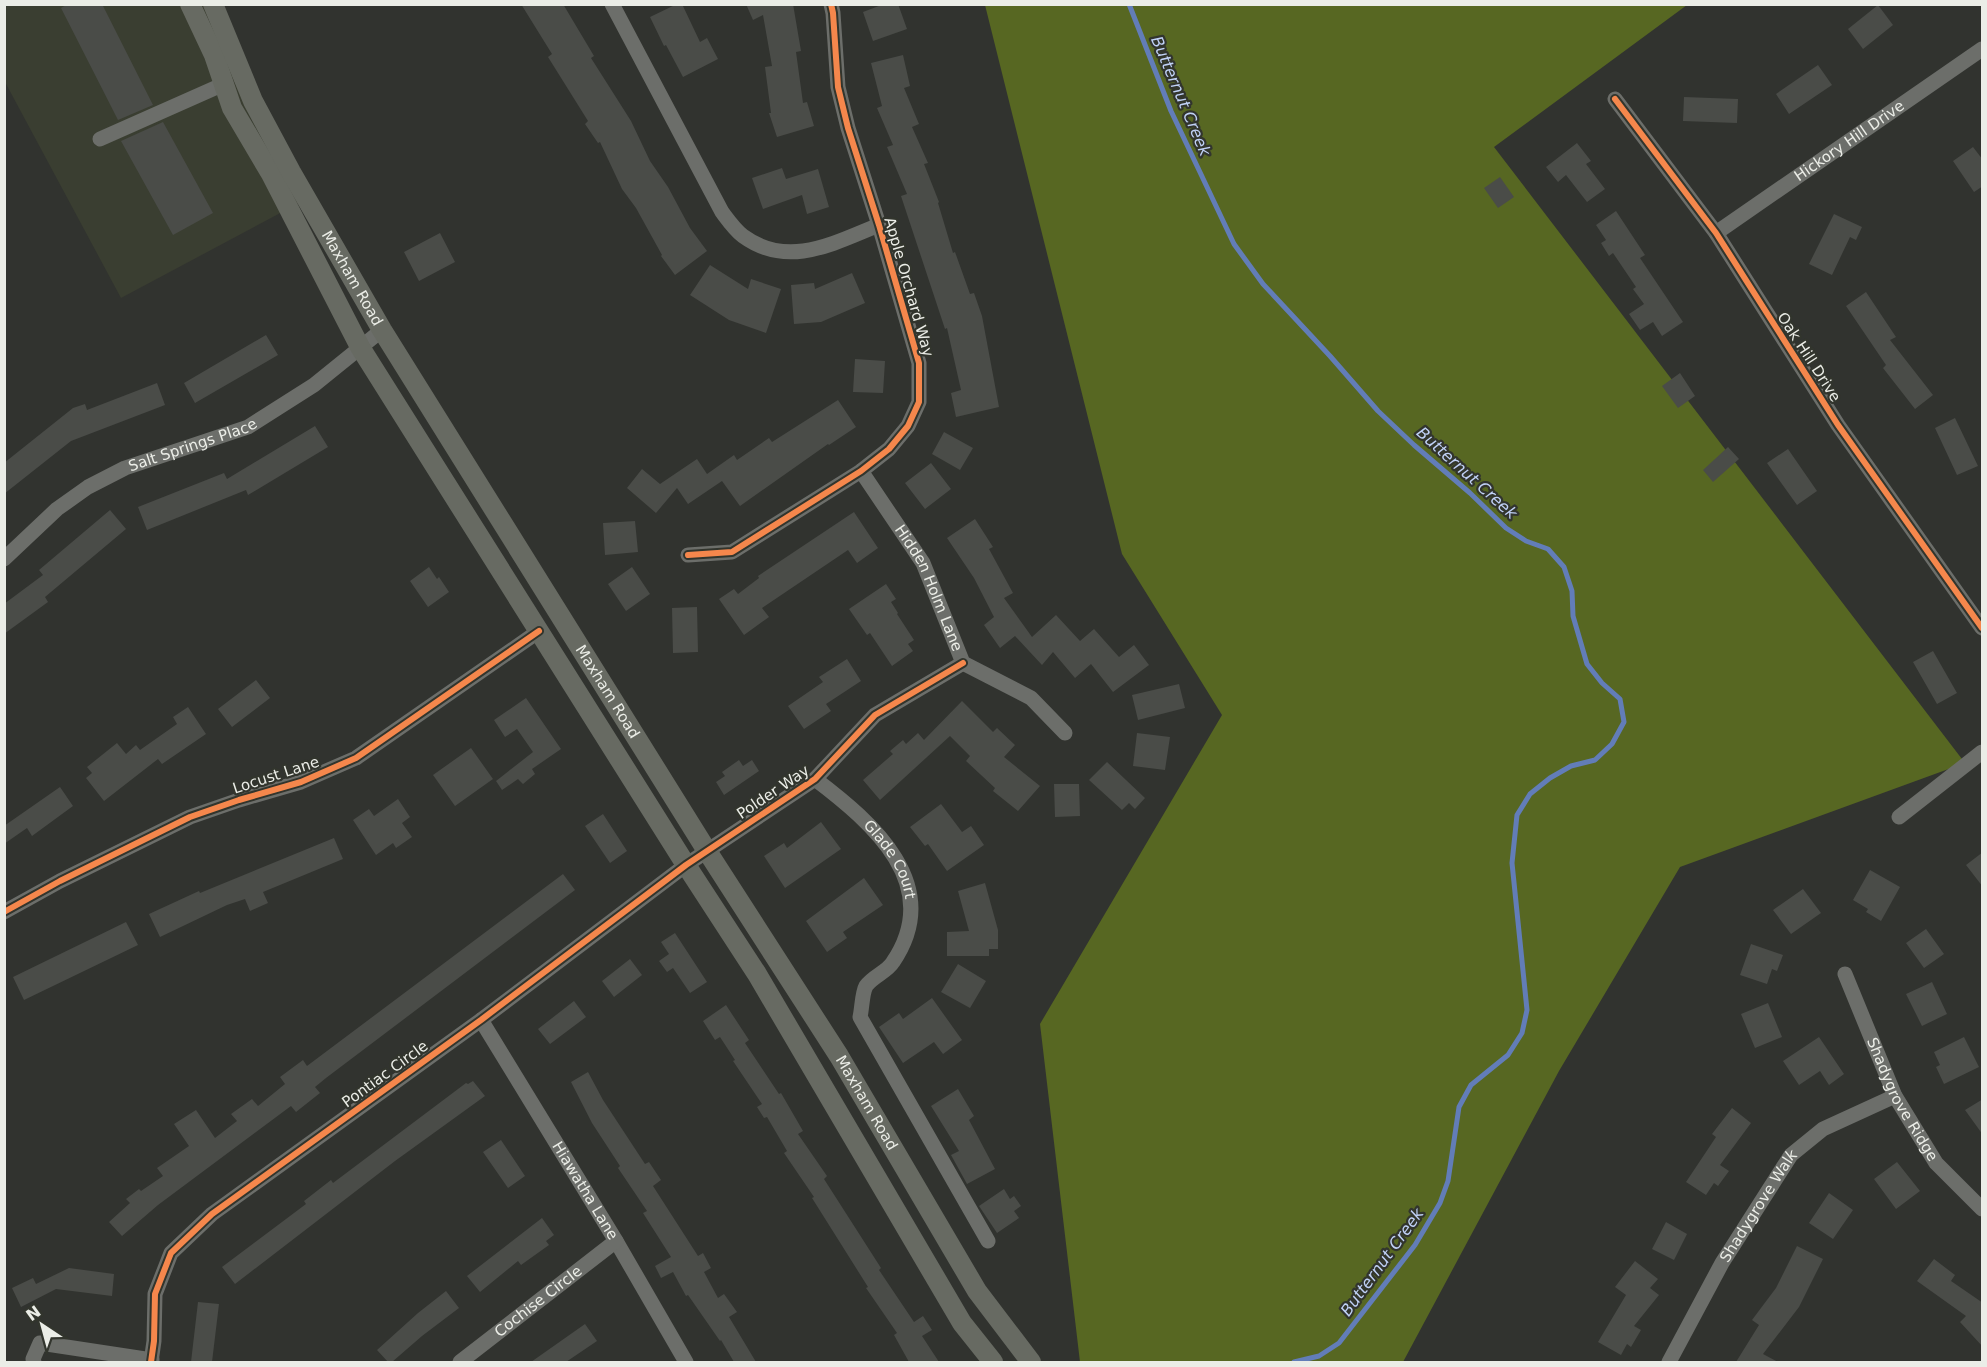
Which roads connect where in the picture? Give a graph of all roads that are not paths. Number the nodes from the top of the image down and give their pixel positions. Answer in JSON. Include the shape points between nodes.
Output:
{"nodes":[{"id":1,"x":190,"y":4,"type":"edge"},
{"id":2,"x":213,"y":4,"type":"edge"},
{"id":3,"x":612,"y":4,"type":"edge"},
{"id":4,"x":831,"y":4,"type":"edge"},
{"id":5,"x":1980,"y":55,"type":"edge"},
{"id":6,"x":224,"y":84,"type":"junction"},
{"id":7,"x":1615,"y":99,"type":"dead end"},
{"id":8,"x":100,"y":139,"type":"dead end"},
{"id":9,"x":879,"y":225,"type":"junction"},
{"id":10,"x":1716,"y":233,"type":"junction"},
{"id":11,"x":382,"y":330,"type":"junction"},
{"id":12,"x":360,"y":347,"type":"junction"},
{"id":13,"x":861,"y":471,"type":"junction"},
{"id":14,"x":688,"y":555,"type":"dead end"},
{"id":15,"x":4,"y":559,"type":"edge"},
{"id":16,"x":1983,"y":628,"type":"edge"},
{"id":17,"x":539,"y":631,"type":"junction"},
{"id":18,"x":963,"y":663,"type":"junction"},
{"id":19,"x":1065,"y":733,"type":"dead end"},
{"id":20,"x":1976,"y":757,"type":"edge"},
{"id":21,"x":815,"y":779,"type":"junction"},
{"id":22,"x":1899,"y":817,"type":"dead end"},
{"id":23,"x":707,"y":851,"type":"junction"},
{"id":24,"x":686,"y":865,"type":"junction"},
{"id":25,"x":4,"y":912,"type":"edge"},
{"id":26,"x":1845,"y":974,"type":"dead end"},
{"id":27,"x":481,"y":1020,"type":"junction"},
{"id":28,"x":1895,"y":1096,"type":"junction"},
{"id":29,"x":1983,"y":1209,"type":"edge"},
{"id":30,"x":616,"y":1241,"type":"junction"},
{"id":31,"x":988,"y":1241,"type":"dead end"},
{"id":32,"x":152,"y":1361,"type":"edge"},
{"id":33,"x":34,"y":1362,"type":"edge"},
{"id":34,"x":460,"y":1362,"type":"edge"},
{"id":35,"x":686,"y":1362,"type":"edge"},
{"id":36,"x":993,"y":1362,"type":"edge"},
{"id":37,"x":1030,"y":1362,"type":"edge"},
{"id":38,"x":1669,"y":1362,"type":"edge"}],
"edges":[{"from":1,"to":6,"type":"main road","name":"Maxham Road"},
{"from":2,"to":11,"type":"main road","name":"Maxham Road","via":[[253,101]]},
{"from":3,"to":9,"type":"street","via":[[722,212],[742,235],[764,248],[797,253]]},
{"from":4,"to":9,"type":"street","name":"Apple Orchard Way","via":[[838,87]]},
{"from":5,"to":10,"type":"street","name":"Hickory Hill Drive"},
{"from":6,"to":8,"type":"street"},
{"from":6,"to":12,"type":"main road","name":"Maxham Road","via":[[232,108],[271,174]]},
{"from":7,"to":10,"type":"street","name":"Oak Hill Drive"},
{"from":9,"to":13,"type":"street","name":"Apple Orchard Way","via":[[920,363],[919,402],[908,426],[889,449]]},
{"from":10,"to":16,"type":"street","name":"Oak Hill Drive","via":[[1838,425]]},
{"from":11,"to":12,"type":"street","name":"Salt Springs Place"},
{"from":11,"to":23,"type":"main road","name":"Maxham Road"},
{"from":12,"to":15,"type":"street","name":"Salt Springs Place","via":[[314,385],[248,427],[125,468],[88,487],[57,509]]},
{"from":12,"to":17,"type":"main road","name":"Maxham Road"},
{"from":13,"to":14,"type":"street","name":"Apple Orchard Way","via":[[732,552]]},
{"from":13,"to":18,"type":"street","name":"Hidden Holm Lane","via":[[923,564]]},
{"from":17,"to":24,"type":"main road","name":"Maxham Road"},
{"from":17,"to":25,"type":"street","name":"Locust Lane","via":[[356,758],[302,782],[190,817]]},
{"from":18,"to":19,"type":"street","name":"Hidden Holm Lane","via":[[1031,698]]},
{"from":18,"to":21,"type":"street","name":"Polder Way","via":[[875,715]]},
{"from":20,"to":22,"type":"street"},
{"from":21,"to":23,"type":"street","name":"Polder Way"},
{"from":21,"to":31,"type":"street","name":"Glade Court","via":[[888,846],[911,892],[911,923],[893,963],[866,987],[861,1017]]},
{"from":23,"to":24,"type":"street","name":"Pontiac Circle"},
{"from":23,"to":37,"type":"main road","name":"Maxham Road","via":[[840,1056],[976,1291]]},
{"from":24,"to":27,"type":"street","name":"Pontiac Circle"},
{"from":24,"to":36,"type":"main road","name":"Maxham Road","via":[[757,974],[962,1323]]},
{"from":26,"to":28,"type":"street","name":"Shadygrove Ridge"},
{"from":27,"to":30,"type":"street","name":"Hiawatha Lane"},
{"from":27,"to":32,"type":"street","name":"Pontiac Circle","via":[[212,1214],[171,1252],[154,1294]]},
{"from":28,"to":29,"type":"street","name":"Shadygrove Ridge","via":[[1936,1163]]},
{"from":28,"to":38,"type":"street","name":"Shadygrove Walk","via":[[1823,1130],[1791,1155],[1722,1263]]},
{"from":30,"to":34,"type":"street","name":"Cochise Circle"},
{"from":30,"to":35,"type":"street","name":"Hiawatha Lane"},
{"from":32,"to":33,"type":"street","via":[[40,1342]]}]}
